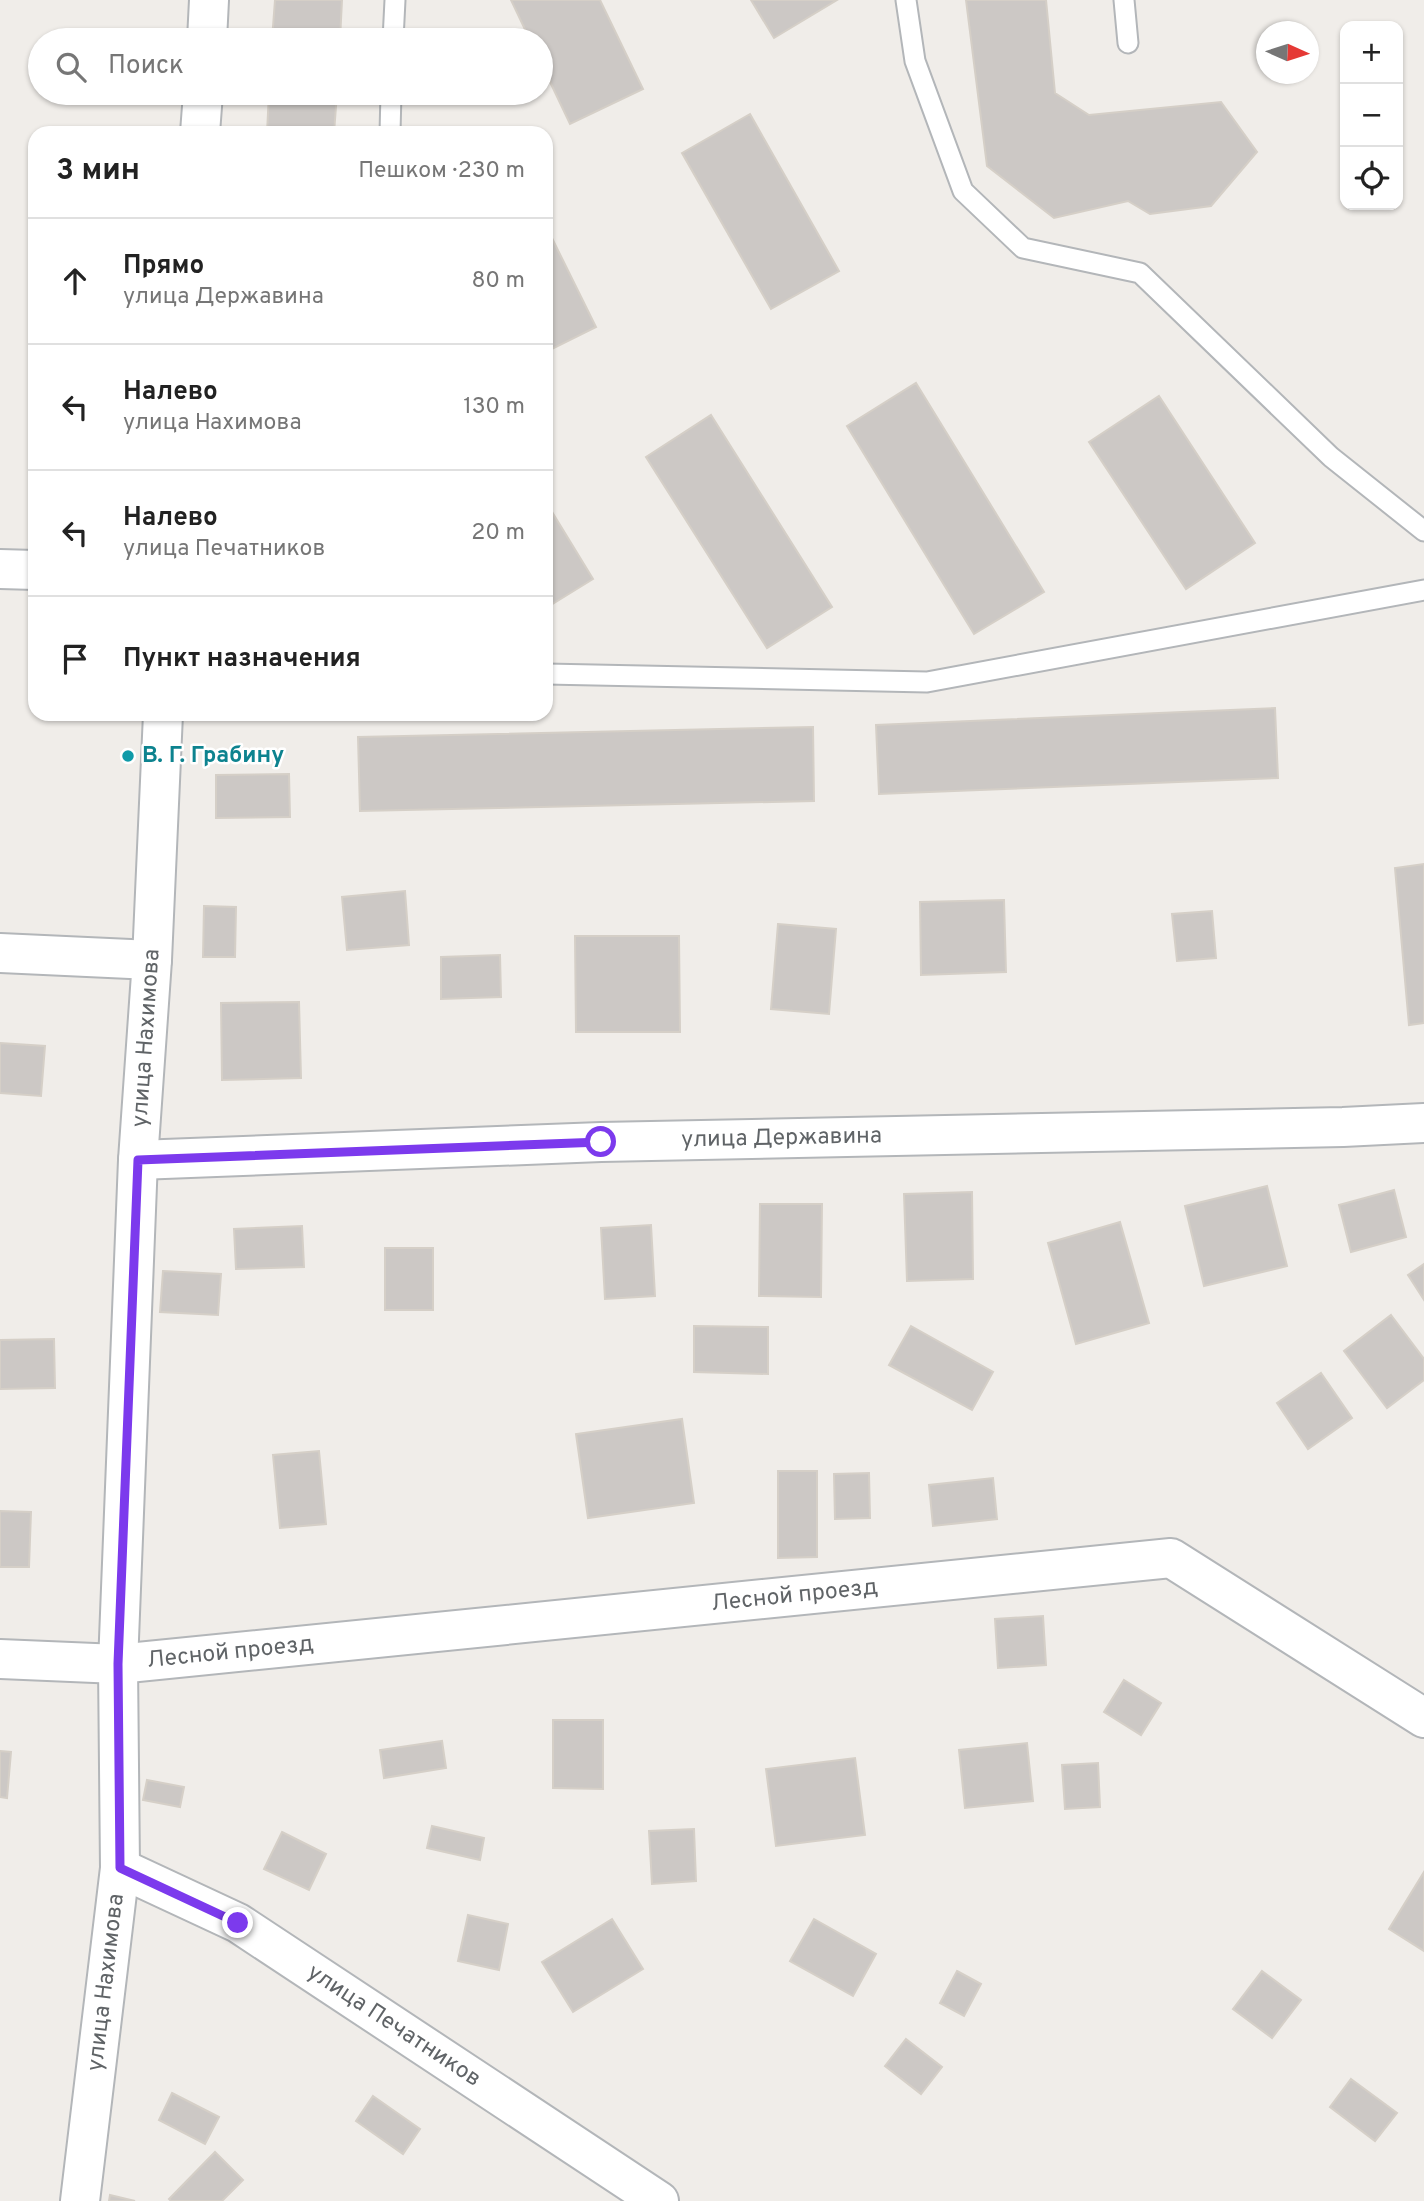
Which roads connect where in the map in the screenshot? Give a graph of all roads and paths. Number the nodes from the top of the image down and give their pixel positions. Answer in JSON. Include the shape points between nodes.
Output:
{"nodes":[{"id":1,"x":209,"y":0,"type":"edge"},
{"id":2,"x":395,"y":0,"type":"edge"},
{"id":3,"x":906,"y":0,"type":"edge"},
{"id":4,"x":1124,"y":0,"type":"edge"},
{"id":5,"x":207,"y":28,"type":"edge"},
{"id":6,"x":394,"y":28,"type":"edge"},
{"id":7,"x":1128,"y":43,"type":"dead end"},
{"id":8,"x":202,"y":105,"type":"edge"},
{"id":9,"x":391,"y":105,"type":"edge"},
{"id":10,"x":201,"y":126,"type":"edge"},
{"id":11,"x":390,"y":126,"type":"edge"},
{"id":12,"x":1424,"y":531,"type":"edge"},
{"id":13,"x":0,"y":569,"type":"edge"},
{"id":14,"x":28,"y":570,"type":"edge"},
{"id":15,"x":1424,"y":590,"type":"edge"},
{"id":16,"x":553,"y":674,"type":"edge"},
{"id":17,"x":163,"y":721,"type":"edge"},
{"id":18,"x":0,"y":953,"type":"edge"},
{"id":19,"x":152,"y":960,"type":"junction"},
{"id":20,"x":1424,"y":1123,"type":"edge"},
{"id":21,"x":138,"y":1160,"type":"junction"},
{"id":22,"x":0,"y":1659,"type":"edge"},
{"id":23,"x":118,"y":1664,"type":"junction"},
{"id":24,"x":1424,"y":1718,"type":"edge"},
{"id":25,"x":120,"y":1868,"type":"junction"},
{"id":26,"x":80,"y":2201,"type":"edge"},
{"id":27,"x":659,"y":2201,"type":"edge"}],
"edges":[{"from":1,"to":5,"type":"street"},
{"from":2,"to":6,"type":"lane"},
{"from":3,"to":12,"type":"lane","via":[[915,61],[963,191],[1023,248],[1140,273],[1331,457]]},
{"from":4,"to":7,"type":"lane"},
{"from":8,"to":10,"type":"street"},
{"from":9,"to":11,"type":"lane"},
{"from":13,"to":14,"type":"street"},
{"from":15,"to":16,"type":"lane","via":[[927,682]]},
{"from":17,"to":19,"type":"street","name":"улица Нахимова"},
{"from":18,"to":19,"type":"street"},
{"from":19,"to":21,"type":"street","name":"улица Нахимова"},
{"from":20,"to":21,"type":"street","name":"улица Державина","via":[[601,1142]]},
{"from":21,"to":23,"type":"street","name":"улица Нахимова"},
{"from":22,"to":23,"type":"street","name":"Лесной проезд"},
{"from":23,"to":24,"type":"street","name":"Лесной проезд","via":[[1171,1558]]},
{"from":23,"to":25,"type":"street","name":"улица Нахимова"},
{"from":25,"to":26,"type":"street","name":"улица Нахимова"},
{"from":25,"to":27,"type":"street","name":"улица Печатников","via":[[238,1923]]}]}
